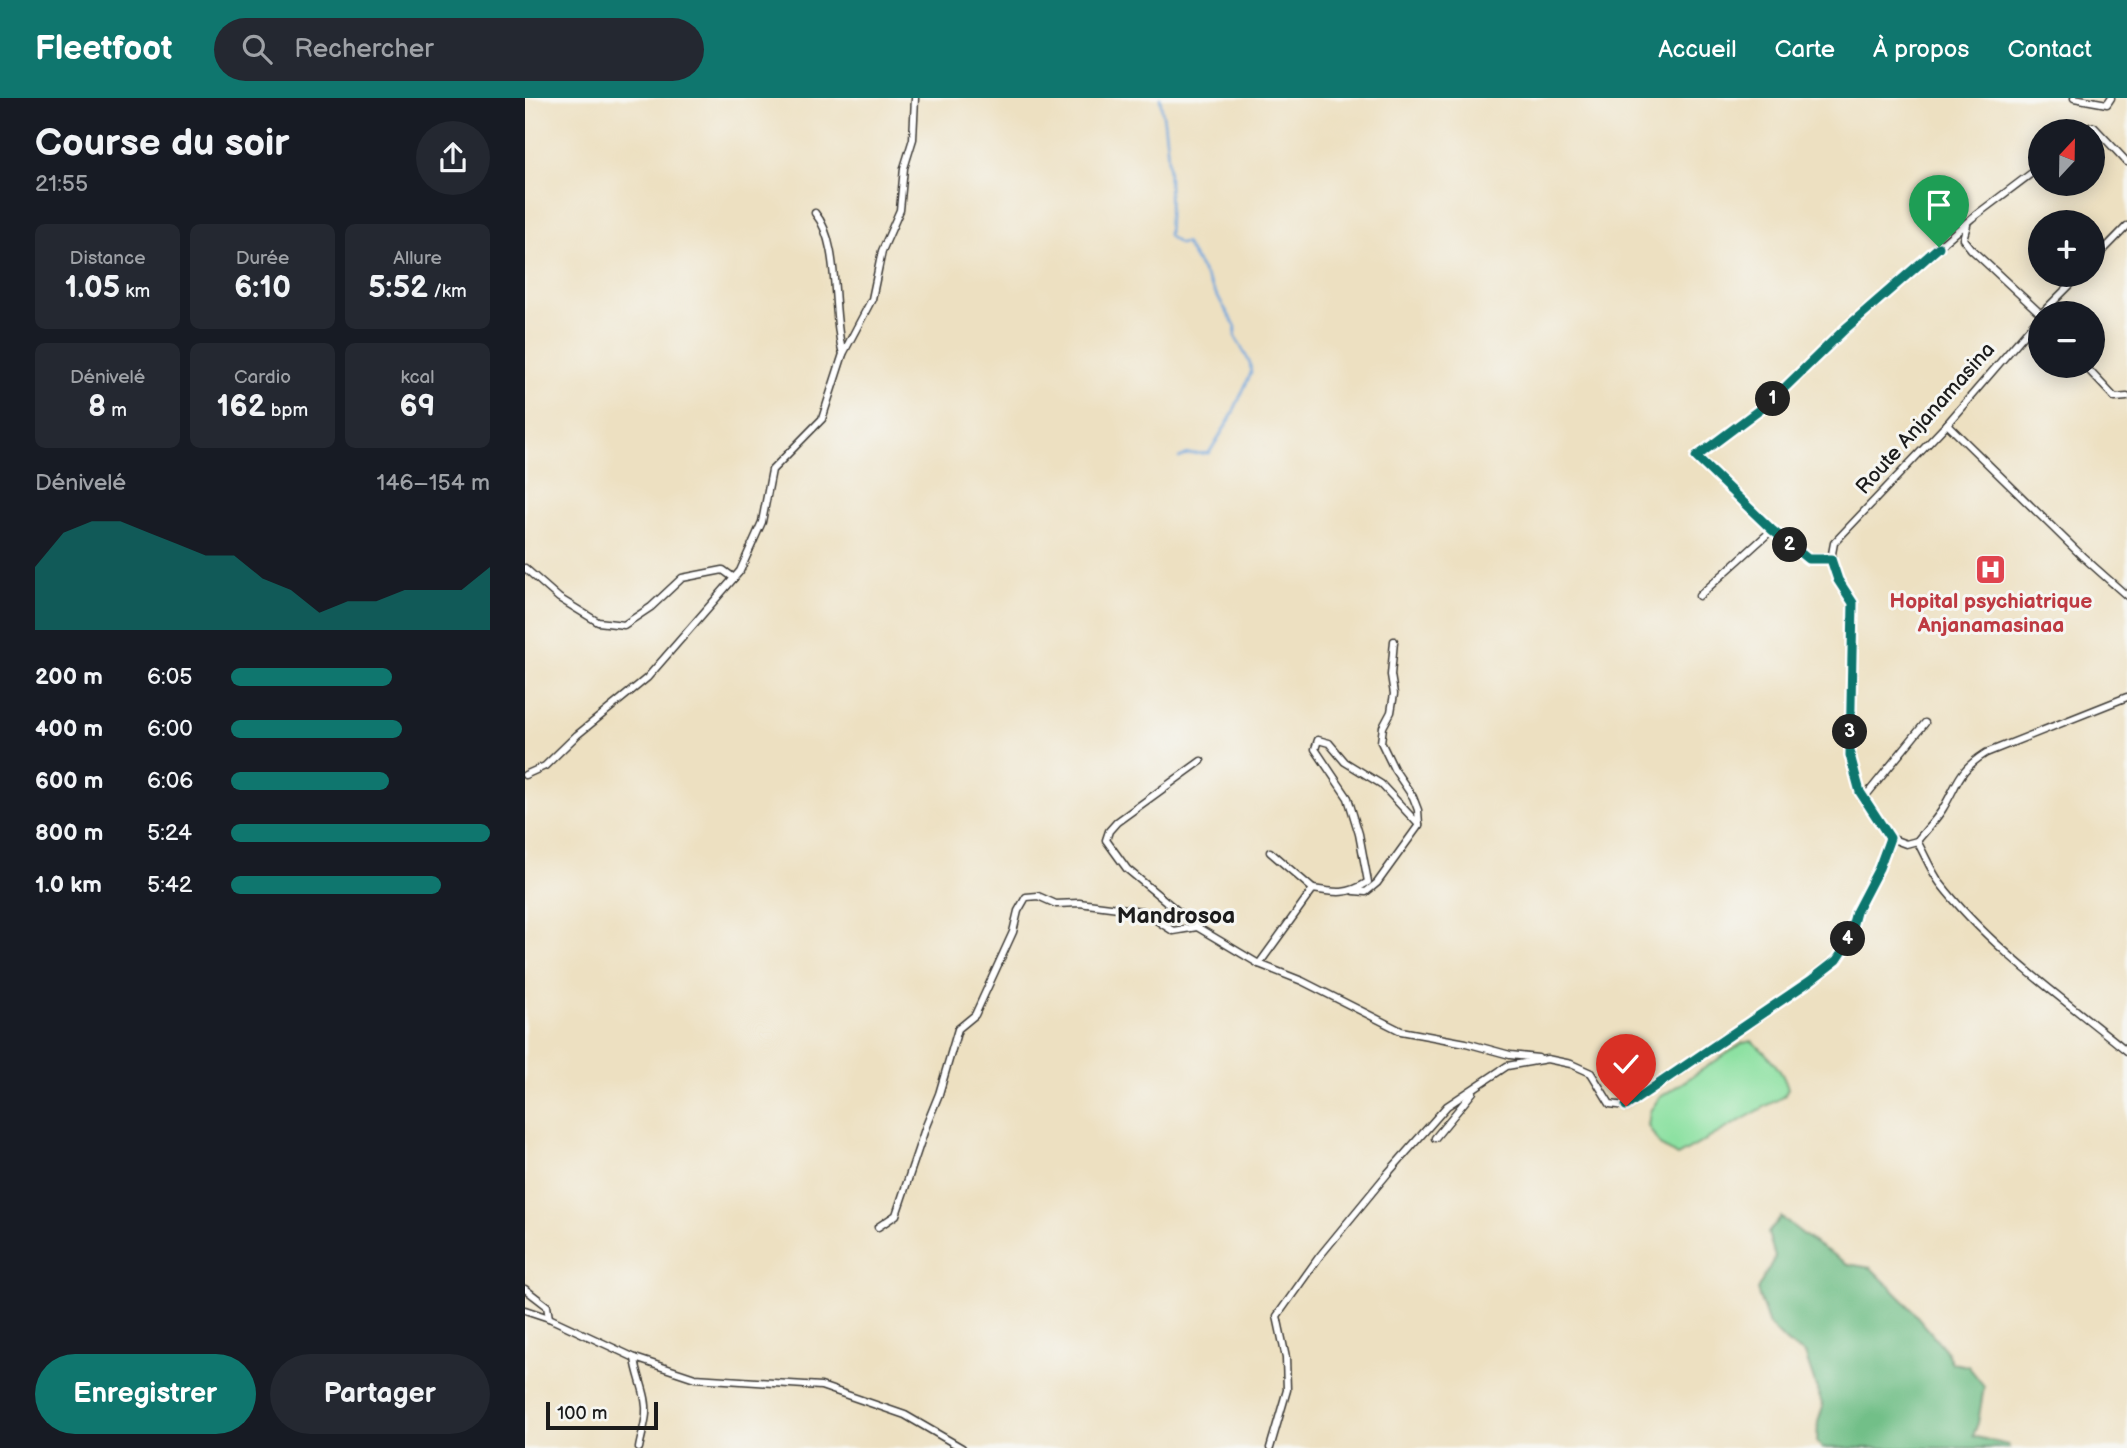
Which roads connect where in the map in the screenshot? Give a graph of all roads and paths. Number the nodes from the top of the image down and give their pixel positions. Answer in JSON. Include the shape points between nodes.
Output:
{"nodes":[{"id":1,"x":915,"y":98,"type":"edge"},
{"id":2,"x":2074,"y":98,"type":"edge"},
{"id":3,"x":2111,"y":98,"type":"edge"},
{"id":4,"x":2105,"y":139,"type":"edge"},
{"id":5,"x":2127,"y":162,"type":"edge"},
{"id":6,"x":2028,"y":176,"type":"edge"},
{"id":7,"x":815,"y":213,"type":"dead end"},
{"id":8,"x":1972,"y":218,"type":"junction"},
{"id":9,"x":2127,"y":226,"type":"edge"},
{"id":10,"x":2105,"y":249,"type":"edge"},
{"id":11,"x":2068,"y":287,"type":"edge"},
{"id":12,"x":2054,"y":301,"type":"edge"},
{"id":13,"x":2028,"y":302,"type":"edge"},
{"id":14,"x":2028,"y":329,"type":"edge"},
{"id":15,"x":843,"y":354,"type":"junction"},
{"id":16,"x":2096,"y":378,"type":"edge"},
{"id":17,"x":2127,"y":397,"type":"edge"},
{"id":18,"x":1947,"y":424,"type":"junction"},
{"id":19,"x":1772,"y":530,"type":"junction"},
{"id":20,"x":1831,"y":559,"type":"junction"},
{"id":21,"x":525,"y":568,"type":"edge"},
{"id":22,"x":734,"y":578,"type":"junction"},
{"id":23,"x":1699,"y":596,"type":"dead end"},
{"id":24,"x":2127,"y":596,"type":"edge"},
{"id":25,"x":1394,"y":641,"type":"dead end"},
{"id":26,"x":2127,"y":697,"type":"edge"},
{"id":27,"x":1925,"y":723,"type":"dead end"},
{"id":28,"x":1201,"y":761,"type":"dead end"},
{"id":29,"x":525,"y":775,"type":"edge"},
{"id":30,"x":1864,"y":798,"type":"junction"},
{"id":31,"x":1419,"y":825,"type":"junction"},
{"id":32,"x":1890,"y":838,"type":"junction"},
{"id":33,"x":1917,"y":841,"type":"junction"},
{"id":34,"x":1270,"y":852,"type":"dead end"},
{"id":35,"x":1313,"y":889,"type":"junction"},
{"id":36,"x":1354,"y":891,"type":"junction"},
{"id":37,"x":1196,"y":927,"type":"junction"},
{"id":38,"x":1259,"y":964,"type":"junction"},
{"id":39,"x":2127,"y":1051,"type":"edge"},
{"id":40,"x":1547,"y":1059,"type":"junction"},
{"id":41,"x":1476,"y":1088,"type":"junction"},
{"id":42,"x":1435,"y":1138,"type":"dead end"},
{"id":43,"x":879,"y":1227,"type":"dead end"},
{"id":44,"x":525,"y":1289,"type":"edge"},
{"id":45,"x":525,"y":1310,"type":"edge"},
{"id":46,"x":549,"y":1318,"type":"junction"},
{"id":47,"x":635,"y":1358,"type":"junction"},
{"id":48,"x":639,"y":1448,"type":"edge"},
{"id":49,"x":962,"y":1448,"type":"edge"},
{"id":50,"x":1269,"y":1448,"type":"edge"}],
"edges":[{"from":1,"to":15,"type":"street","via":[[900,211],[882,251],[872,299]]},
{"from":2,"to":3,"type":"street","via":[[2107,104]]},
{"from":4,"to":5,"type":"street"},
{"from":6,"to":8,"type":"street"},
{"from":7,"to":15,"type":"street","via":[[824,224],[831,253]]},
{"from":8,"to":13,"type":"street","via":[[1963,239]]},
{"from":8,"to":19,"type":"street","via":[[1772,400],[1696,457]]},
{"from":9,"to":10,"type":"street"},
{"from":11,"to":12,"type":"street","name":"Route Anjanamasina"},
{"from":14,"to":18,"type":"street","name":"Route Anjanamasina"},
{"from":15,"to":22,"type":"street","via":[[822,419],[772,470],[762,522]]},
{"from":16,"to":17,"type":"street","via":[[2115,398]]},
{"from":18,"to":20,"type":"street","name":"Route Anjanamasina","via":[[1834,543]]},
{"from":18,"to":24,"type":"street"},
{"from":19,"to":20,"type":"street","via":[[1808,559]]},
{"from":19,"to":23,"type":"street"},
{"from":20,"to":30,"type":"street","via":[[1853,603],[1850,755]]},
{"from":21,"to":22,"type":"street","via":[[559,598],[598,622],[624,625],[681,578],[723,570]]},
{"from":22,"to":29,"type":"street","via":[[647,678],[545,766]]},
{"from":25,"to":31,"type":"street","via":[[1394,694],[1381,742],[1413,797]]},
{"from":26,"to":33,"type":"street","via":[[1973,761],[1961,772],[1944,807]]},
{"from":27,"to":30,"type":"street"},
{"from":28,"to":37,"type":"street","via":[[1117,822],[1106,840],[1127,869]]},
{"from":30,"to":32,"type":"street"},
{"from":31,"to":36,"type":"street","via":[[1377,883],[1366,892]]},
{"from":31,"to":36,"type":"street","via":[[1381,784],[1345,762],[1329,743],[1318,740],[1315,749],[1348,798],[1359,834],[1368,881]]},
{"from":32,"to":33,"type":"street","via":[[1906,844]]},
{"from":32,"to":40,"type":"street","via":[[1837,960],[1626,1106],[1610,1104],[1591,1073]]},
{"from":33,"to":39,"type":"street","via":[[1939,881],[1973,920]]},
{"from":34,"to":35,"type":"street"},
{"from":35,"to":36,"type":"street"},
{"from":35,"to":38,"type":"street"},
{"from":37,"to":38,"type":"street"},
{"from":37,"to":43,"type":"street","via":[[1173,931],[1142,911],[1026,897],[975,1015],[958,1029],[896,1215]]},
{"from":38,"to":40,"type":"street","via":[[1401,1031]]},
{"from":40,"to":41,"type":"street","via":[[1507,1066]]},
{"from":41,"to":42,"type":"street"},
{"from":41,"to":50,"type":"street","via":[[1447,1106],[1388,1173],[1277,1317],[1287,1390]]},
{"from":44,"to":46,"type":"street","via":[[547,1306]]},
{"from":45,"to":46,"type":"street"},
{"from":46,"to":47,"type":"street"},
{"from":47,"to":48,"type":"street","via":[[646,1401]]},
{"from":47,"to":49,"type":"street","via":[[695,1378],[821,1386],[905,1415]]}]}
